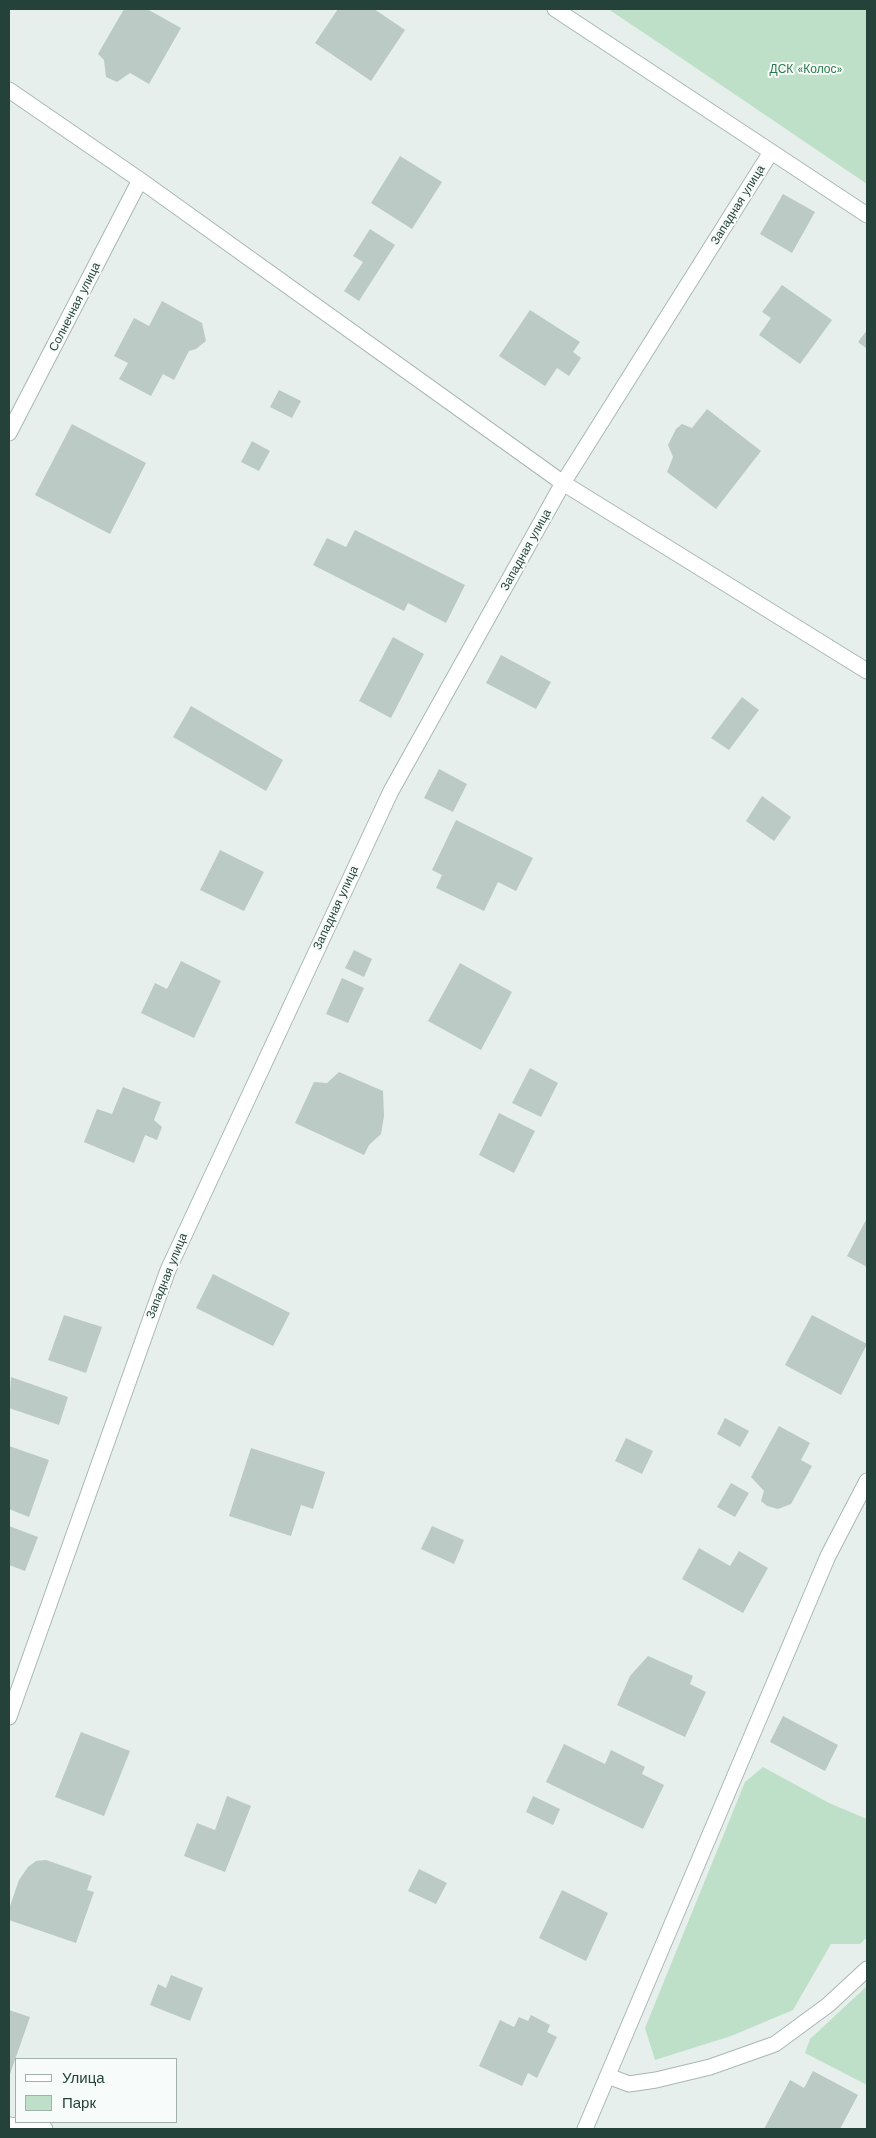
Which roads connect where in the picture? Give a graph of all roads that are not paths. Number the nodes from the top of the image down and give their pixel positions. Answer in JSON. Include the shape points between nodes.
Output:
{"nodes":[{"id":1,"x":555,"y":9,"type":"edge"},
{"id":2,"x":9,"y":90,"type":"edge"},
{"id":3,"x":771,"y":152,"type":"junction"},
{"id":4,"x":140,"y":180,"type":"junction"},
{"id":5,"x":867,"y":215,"type":"edge"},
{"id":6,"x":9,"y":433,"type":"edge"},
{"id":7,"x":563,"y":483,"type":"junction"},
{"id":8,"x":867,"y":671,"type":"edge"},
{"id":9,"x":867,"y":1481,"type":"edge"},
{"id":10,"x":9,"y":1717,"type":"edge"},
{"id":11,"x":867,"y":1969,"type":"edge"},
{"id":12,"x":608,"y":2076,"type":"junction"},
{"id":13,"x":9,"y":2125,"type":"edge"},
{"id":14,"x":45,"y":2129,"type":"edge"},
{"id":15,"x":585,"y":2129,"type":"edge"}],
"edges":[{"from":1,"to":3,"type":"street"},
{"from":2,"to":4,"type":"street"},
{"from":3,"to":5,"type":"street"},
{"from":3,"to":7,"type":"street","name":"Западная улица"},
{"from":4,"to":6,"type":"street","name":"Солнечная улица"},
{"from":4,"to":7,"type":"street"},
{"from":7,"to":8,"type":"street"},
{"from":7,"to":10,"type":"street","name":"Западная улица","via":[[391,791],[168,1270]]},
{"from":9,"to":12,"type":"street","via":[[828,1556]]},
{"from":11,"to":12,"type":"street","via":[[828,2005],[776,2044],[710,2067],[656,2080],[629,2084]]},
{"from":12,"to":15,"type":"street"},
{"from":13,"to":14,"type":"street"}]}
